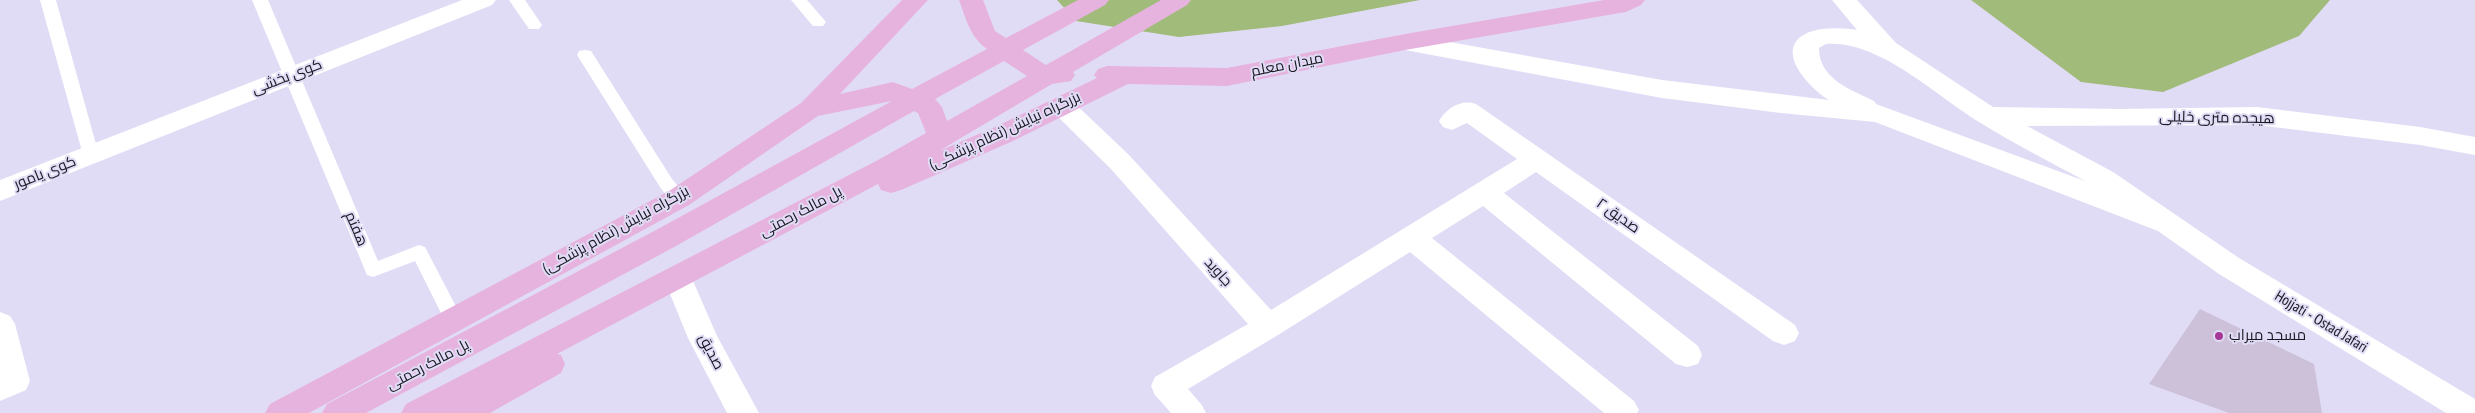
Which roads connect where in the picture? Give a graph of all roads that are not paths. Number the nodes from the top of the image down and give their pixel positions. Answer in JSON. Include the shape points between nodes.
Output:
{"nodes":[{"id":1,"x":48,"y":0,"type":"edge"},
{"id":2,"x":260,"y":0,"type":"edge"},
{"id":3,"x":484,"y":0,"type":"edge"},
{"id":4,"x":517,"y":0,"type":"edge"},
{"id":5,"x":799,"y":0,"type":"edge"},
{"id":6,"x":916,"y":0,"type":"edge"},
{"id":7,"x":971,"y":0,"type":"edge"},
{"id":8,"x":1097,"y":0,"type":"edge"},
{"id":9,"x":1179,"y":0,"type":"edge"},
{"id":10,"x":1633,"y":0,"type":"edge"},
{"id":11,"x":1844,"y":0,"type":"edge"},
{"id":12,"x":818,"y":22,"type":"dead end"},
{"id":13,"x":534,"y":25,"type":"dead end"},
{"id":14,"x":1404,"y":42,"type":"junction"},
{"id":15,"x":1887,"y":49,"type":"junction"},
{"id":16,"x":585,"y":55,"type":"dead end"},
{"id":17,"x":292,"y":74,"type":"junction"},
{"id":18,"x":1125,"y":75,"type":"junction"},
{"id":19,"x":1061,"y":105,"type":"junction"},
{"id":20,"x":810,"y":109,"type":"junction"},
{"id":21,"x":1878,"y":113,"type":"junction"},
{"id":22,"x":1988,"y":116,"type":"junction"},
{"id":23,"x":1452,"y":121,"type":"dead end"},
{"id":24,"x":2475,"y":146,"type":"edge"},
{"id":25,"x":90,"y":155,"type":"junction"},
{"id":26,"x":1536,"y":159,"type":"junction"},
{"id":27,"x":884,"y":186,"type":"junction"},
{"id":28,"x":0,"y":191,"type":"edge"},
{"id":29,"x":1484,"y":192,"type":"junction"},
{"id":30,"x":678,"y":198,"type":"junction"},
{"id":31,"x":2174,"y":226,"type":"junction"},
{"id":32,"x":1411,"y":238,"type":"junction"},
{"id":33,"x":684,"y":289,"type":"junction"},
{"id":34,"x":453,"y":318,"type":"junction"},
{"id":35,"x":0,"y":324,"type":"edge"},
{"id":36,"x":1268,"y":327,"type":"junction"},
{"id":37,"x":1784,"y":333,"type":"dead end"},
{"id":38,"x":1687,"y":354,"type":"dead end"},
{"id":39,"x":0,"y":388,"type":"edge"},
{"id":40,"x":1623,"y":410,"type":"dead end"},
{"id":41,"x":281,"y":413,"type":"edge"},
{"id":42,"x":338,"y":413,"type":"edge"},
{"id":43,"x":417,"y":413,"type":"edge"},
{"id":44,"x":462,"y":413,"type":"edge"},
{"id":45,"x":743,"y":413,"type":"edge"},
{"id":46,"x":1190,"y":413,"type":"edge"},
{"id":47,"x":2472,"y":413,"type":"edge"}],
"edges":[{"from":1,"to":25,"type":"lane"},
{"from":2,"to":17,"type":"lane"},
{"from":3,"to":17,"type":"street","name":"کوی بخشی"},
{"from":4,"to":13,"type":"lane"},
{"from":5,"to":12,"type":"lane"},
{"from":6,"to":20,"type":"highway","name":"بزرگراه نیایش (نظام پزشکی)"},
{"from":7,"to":18,"type":"highway","name":"میدان معلم","via":[[985,36],[1043,75]]},
{"from":8,"to":42,"type":"highway","name":"پل مالک رحمتی","via":[[666,238]]},
{"from":9,"to":43,"type":"highway","name":"پل مالک رحمتی","via":[[887,167]]},
{"from":10,"to":14,"type":"highway","name":"میدان معلم","via":[[1626,4]]},
{"from":11,"to":15,"type":"street"},
{"from":14,"to":18,"type":"highway","name":"میدان معلم","via":[[1227,77]]},
{"from":14,"to":21,"type":"street","via":[[1662,88]]},
{"from":15,"to":21,"type":"street","via":[[1861,38],[1833,36],[1818,37],[1807,44],[1810,72],[1822,84]]},
{"from":15,"to":22,"type":"street"},
{"from":16,"to":30,"type":"lane"},
{"from":17,"to":25,"type":"street","name":"کوی بخشی"},
{"from":17,"to":34,"type":"lane","name":"هفتم","via":[[373,270],[418,252]]},
{"from":18,"to":19,"type":"highway","name":"بزرگراه نیایش (نظام پزشکی)"},
{"from":19,"to":27,"type":"highway","name":"بزرگراه نیایش (نظام پزشکی)","via":[[1004,134]]},
{"from":19,"to":36,"type":"street","name":"جاوید","via":[[1120,162]]},
{"from":20,"to":27,"type":"highway","via":[[893,91],[929,107],[940,135]]},
{"from":20,"to":30,"type":"highway","name":"بزرگراه نیایش (نظام پزشکی)"},
{"from":21,"to":31,"type":"street"},
{"from":22,"to":24,"type":"street","name":"هیجده متری خلیلی","via":[[2257,116]]},
{"from":22,"to":31,"type":"street","via":[[2103,179]]},
{"from":23,"to":26,"type":"street","name":"صدیق ۲","via":[[1466,110]]},
{"from":25,"to":28,"type":"street","name":"کوی یامور"},
{"from":26,"to":29,"type":"street"},
{"from":26,"to":37,"type":"street","name":"صدیق ۲"},
{"from":27,"to":33,"type":"highway","name":"بزرگراه نیایش (نظام پزشکی)"},
{"from":29,"to":32,"type":"street"},
{"from":29,"to":38,"type":"street"},
{"from":30,"to":34,"type":"highway","name":"بزرگراه نیایش (نظام پزشکی)"},
{"from":31,"to":47,"type":"street","name":"Hojjati - Ostad Jafari","via":[[2229,266]]},
{"from":32,"to":36,"type":"street"},
{"from":32,"to":40,"type":"street"},
{"from":33,"to":44,"type":"highway","name":"بزرگراه نیایش (نظام پزشکی)"},
{"from":33,"to":45,"type":"street","name":"صدیق","via":[[703,338]]},
{"from":34,"to":41,"type":"highway","name":"بزرگراه نیایش (نظام پزشکی)"},
{"from":35,"to":39,"type":"street","via":[[15,381]]},
{"from":36,"to":46,"type":"street","via":[[1166,386]]}]}
